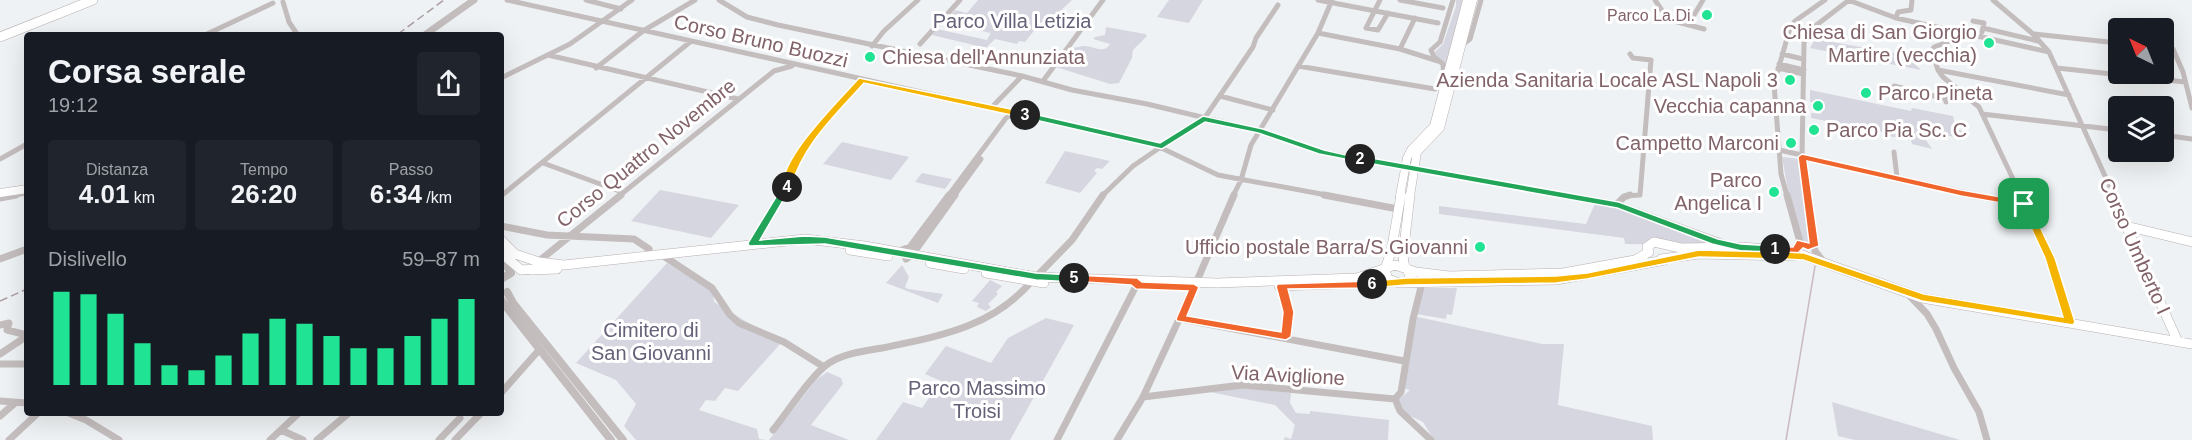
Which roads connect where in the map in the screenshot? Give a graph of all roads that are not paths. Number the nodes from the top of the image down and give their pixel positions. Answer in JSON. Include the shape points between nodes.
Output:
{"nodes":[{"id":1,"x":85,"y":0,"type":"edge"},
{"id":2,"x":93,"y":0,"type":"edge"},
{"id":3,"x":99,"y":0,"type":"edge"},
{"id":4,"x":468,"y":0,"type":"edge"},
{"id":5,"x":474,"y":0,"type":"edge"},
{"id":6,"x":507,"y":0,"type":"edge"},
{"id":7,"x":586,"y":0,"type":"edge"},
{"id":8,"x":632,"y":0,"type":"edge"},
{"id":9,"x":695,"y":0,"type":"edge"},
{"id":10,"x":719,"y":0,"type":"edge"},
{"id":11,"x":918,"y":0,"type":"edge"},
{"id":12,"x":960,"y":0,"type":"edge"},
{"id":13,"x":1103,"y":0,"type":"edge"},
{"id":14,"x":1318,"y":0,"type":"edge"},
{"id":15,"x":1380,"y":0,"type":"edge"},
{"id":16,"x":1400,"y":0,"type":"edge"},
{"id":17,"x":1453,"y":0,"type":"edge"},
{"id":18,"x":1467,"y":0,"type":"edge"},
{"id":19,"x":1473,"y":0,"type":"edge"},
{"id":20,"x":1481,"y":0,"type":"edge"},
{"id":21,"x":1655,"y":0,"type":"edge"},
{"id":22,"x":1703,"y":0,"type":"edge"},
{"id":23,"x":1825,"y":0,"type":"edge"},
{"id":24,"x":1848,"y":0,"type":"edge"},
{"id":25,"x":1866,"y":0,"type":"edge"},
{"id":26,"x":1912,"y":0,"type":"edge"},
{"id":27,"x":1992,"y":0,"type":"edge"},
{"id":28,"x":1331,"y":1,"type":"edge"},
{"id":29,"x":279,"y":3,"type":"edge"},
{"id":30,"x":1278,"y":5,"type":"dead end"},
{"id":31,"x":1443,"y":8,"type":"dead end"},
{"id":32,"x":621,"y":9,"type":"junction"},
{"id":33,"x":1872,"y":10,"type":"junction"},
{"id":34,"x":1374,"y":11,"type":"junction"},
{"id":35,"x":1663,"y":12,"type":"dead end"},
{"id":36,"x":1388,"y":13,"type":"junction"},
{"id":37,"x":47,"y":18,"type":"junction"},
{"id":38,"x":1415,"y":18,"type":"junction"},
{"id":39,"x":1896,"y":18,"type":"junction"},
{"id":40,"x":1670,"y":20,"type":"dead end"},
{"id":41,"x":1973,"y":21,"type":"dead end"},
{"id":42,"x":604,"y":22,"type":"junction"},
{"id":43,"x":1438,"y":22,"type":"dead end"},
{"id":44,"x":1688,"y":25,"type":"junction"},
{"id":45,"x":1983,"y":28,"type":"junction"},
{"id":46,"x":1704,"y":29,"type":"dead end"},
{"id":47,"x":1373,"y":30,"type":"junction"},
{"id":48,"x":22,"y":31,"type":"dead end"},
{"id":49,"x":643,"y":31,"type":"junction"},
{"id":50,"x":212,"y":32,"type":"edge"},
{"id":51,"x":296,"y":32,"type":"edge"},
{"id":52,"x":423,"y":32,"type":"edge"},
{"id":53,"x":429,"y":32,"type":"edge"},
{"id":54,"x":1952,"y":32,"type":"junction"},
{"id":55,"x":1318,"y":33,"type":"junction"},
{"id":56,"x":2033,"y":34,"type":"junction"},
{"id":57,"x":1967,"y":35,"type":"junction"},
{"id":58,"x":1982,"y":35,"type":"junction"},
{"id":59,"x":0,"y":37,"type":"edge"},
{"id":60,"x":1958,"y":38,"type":"junction"},
{"id":61,"x":2039,"y":41,"type":"junction"},
{"id":62,"x":690,"y":42,"type":"junction"},
{"id":63,"x":1367,"y":42,"type":"junction"},
{"id":64,"x":2108,"y":42,"type":"edge"},
{"id":65,"x":920,"y":44,"type":"dead end"},
{"id":66,"x":872,"y":45,"type":"junction"},
{"id":67,"x":1462,"y":45,"type":"junction"},
{"id":68,"x":1400,"y":49,"type":"junction"},
{"id":69,"x":1431,"y":50,"type":"junction"},
{"id":70,"x":1410,"y":51,"type":"junction"},
{"id":71,"x":2049,"y":51,"type":"junction"},
{"id":72,"x":2174,"y":52,"type":"edge"},
{"id":73,"x":1630,"y":54,"type":"dead end"},
{"id":74,"x":1782,"y":54,"type":"junction"},
{"id":75,"x":548,"y":55,"type":"junction"},
{"id":76,"x":772,"y":59,"type":"junction"},
{"id":77,"x":1803,"y":59,"type":"junction"},
{"id":78,"x":1438,"y":61,"type":"junction"},
{"id":79,"x":801,"y":66,"type":"junction"},
{"id":80,"x":1298,"y":66,"type":"junction"},
{"id":81,"x":1778,"y":66,"type":"junction"},
{"id":82,"x":596,"y":68,"type":"junction"},
{"id":83,"x":2056,"y":68,"type":"junction"},
{"id":84,"x":1938,"y":70,"type":"junction"},
{"id":85,"x":774,"y":71,"type":"junction"},
{"id":86,"x":1804,"y":72,"type":"junction"},
{"id":87,"x":2183,"y":72,"type":"junction"},
{"id":88,"x":2192,"y":74,"type":"edge"},
{"id":89,"x":1022,"y":76,"type":"junction"},
{"id":90,"x":504,"y":77,"type":"edge"},
{"id":91,"x":644,"y":79,"type":"junction"},
{"id":92,"x":862,"y":80,"type":"junction"},
{"id":93,"x":1042,"y":81,"type":"junction"},
{"id":94,"x":2185,"y":82,"type":"junction"},
{"id":95,"x":1444,"y":84,"type":"junction"},
{"id":96,"x":1894,"y":86,"type":"dead end"},
{"id":97,"x":1435,"y":89,"type":"dead end"},
{"id":98,"x":1959,"y":91,"type":"junction"},
{"id":99,"x":2069,"y":94,"type":"junction"},
{"id":100,"x":1220,"y":96,"type":"junction"},
{"id":101,"x":738,"y":99,"type":"junction"},
{"id":102,"x":2191,"y":99,"type":"edge"},
{"id":103,"x":992,"y":107,"type":"junction"},
{"id":104,"x":2192,"y":108,"type":"edge"},
{"id":105,"x":1273,"y":110,"type":"junction"},
{"id":106,"x":1014,"y":113,"type":"junction"},
{"id":107,"x":1982,"y":114,"type":"junction"},
{"id":108,"x":1203,"y":119,"type":"junction"},
{"id":109,"x":2084,"y":126,"type":"junction"},
{"id":110,"x":2108,"y":129,"type":"edge"},
{"id":111,"x":1260,"y":131,"type":"junction"},
{"id":112,"x":2174,"y":137,"type":"edge"},
{"id":113,"x":2192,"y":139,"type":"edge"},
{"id":114,"x":24,"y":146,"type":"edge"},
{"id":115,"x":1162,"y":146,"type":"junction"},
{"id":116,"x":1779,"y":151,"type":"junction"},
{"id":117,"x":1894,"y":152,"type":"dead end"},
{"id":118,"x":1802,"y":157,"type":"junction"},
{"id":119,"x":0,"y":159,"type":"edge"},
{"id":120,"x":543,"y":163,"type":"junction"},
{"id":121,"x":1410,"y":168,"type":"junction"},
{"id":122,"x":1897,"y":177,"type":"junction"},
{"id":123,"x":1240,"y":180,"type":"junction"},
{"id":124,"x":24,"y":187,"type":"edge"},
{"id":125,"x":0,"y":191,"type":"edge"},
{"id":126,"x":622,"y":192,"type":"junction"},
{"id":127,"x":24,"y":194,"type":"edge"},
{"id":128,"x":504,"y":194,"type":"edge"},
{"id":129,"x":0,"y":198,"type":"edge"},
{"id":130,"x":2024,"y":204,"type":"junction"},
{"id":131,"x":1616,"y":205,"type":"junction"},
{"id":132,"x":1398,"y":209,"type":"junction"},
{"id":133,"x":1409,"y":211,"type":"junction"},
{"id":134,"x":2126,"y":226,"type":"junction"},
{"id":135,"x":504,"y":227,"type":"edge"},
{"id":136,"x":568,"y":236,"type":"junction"},
{"id":137,"x":1800,"y":242,"type":"junction"},
{"id":138,"x":2192,"y":242,"type":"edge"},
{"id":139,"x":753,"y":243,"type":"junction"},
{"id":140,"x":504,"y":244,"type":"edge"},
{"id":141,"x":1668,"y":245,"type":"junction"},
{"id":142,"x":1741,"y":247,"type":"junction"},
{"id":143,"x":649,"y":249,"type":"dead end"},
{"id":144,"x":1815,"y":249,"type":"junction"},
{"id":145,"x":24,"y":250,"type":"edge"},
{"id":146,"x":1791,"y":251,"type":"junction"},
{"id":147,"x":1649,"y":252,"type":"junction"},
{"id":148,"x":909,"y":254,"type":"junction"},
{"id":149,"x":504,"y":257,"type":"edge"},
{"id":150,"x":665,"y":257,"type":"junction"},
{"id":151,"x":1804,"y":257,"type":"junction"},
{"id":152,"x":0,"y":259,"type":"edge"},
{"id":153,"x":1669,"y":259,"type":"junction"},
{"id":154,"x":504,"y":260,"type":"edge"},
{"id":155,"x":536,"y":260,"type":"junction"},
{"id":156,"x":1831,"y":266,"type":"junction"},
{"id":157,"x":519,"y":268,"type":"junction"},
{"id":158,"x":1406,"y":269,"type":"junction"},
{"id":159,"x":531,"y":270,"type":"junction"},
{"id":160,"x":1385,"y":270,"type":"junction"},
{"id":161,"x":1034,"y":279,"type":"junction"},
{"id":162,"x":1395,"y":282,"type":"junction"},
{"id":163,"x":1406,"y":282,"type":"junction"},
{"id":164,"x":1422,"y":283,"type":"junction"},
{"id":165,"x":1137,"y":284,"type":"junction"},
{"id":166,"x":1195,"y":285,"type":"junction"},
{"id":167,"x":1282,"y":286,"type":"junction"},
{"id":168,"x":504,"y":289,"type":"edge"},
{"id":169,"x":1905,"y":291,"type":"junction"},
{"id":170,"x":504,"y":295,"type":"edge"},
{"id":171,"x":504,"y":296,"type":"edge"},
{"id":172,"x":1922,"y":298,"type":"junction"},
{"id":173,"x":1927,"y":314,"type":"junction"},
{"id":174,"x":1181,"y":319,"type":"junction"},
{"id":175,"x":2070,"y":322,"type":"junction"},
{"id":176,"x":0,"y":325,"type":"edge"},
{"id":177,"x":24,"y":335,"type":"edge"},
{"id":178,"x":1286,"y":337,"type":"junction"},
{"id":179,"x":24,"y":338,"type":"edge"},
{"id":180,"x":2178,"y":342,"type":"junction"},
{"id":181,"x":2192,"y":344,"type":"edge"},
{"id":182,"x":539,"y":350,"type":"junction"},
{"id":183,"x":0,"y":354,"type":"edge"},
{"id":184,"x":1404,"y":361,"type":"dead end"},
{"id":185,"x":0,"y":364,"type":"edge"},
{"id":186,"x":24,"y":364,"type":"edge"},
{"id":187,"x":824,"y":367,"type":"junction"},
{"id":188,"x":504,"y":390,"type":"edge"},
{"id":189,"x":1143,"y":396,"type":"junction"},
{"id":190,"x":1395,"y":399,"type":"junction"},
{"id":191,"x":0,"y":401,"type":"edge"},
{"id":192,"x":15,"y":403,"type":"junction"},
{"id":193,"x":24,"y":404,"type":"edge"},
{"id":194,"x":0,"y":416,"type":"edge"},
{"id":195,"x":35,"y":416,"type":"edge"},
{"id":196,"x":76,"y":416,"type":"edge"},
{"id":197,"x":296,"y":416,"type":"edge"},
{"id":198,"x":346,"y":416,"type":"edge"},
{"id":199,"x":478,"y":416,"type":"edge"},
{"id":200,"x":460,"y":418,"type":"dead end"},
{"id":201,"x":281,"y":430,"type":"junction"},
{"id":202,"x":773,"y":430,"type":"dead end"},
{"id":203,"x":442,"y":439,"type":"edge"},
{"id":204,"x":9,"y":440,"type":"edge"},
{"id":205,"x":119,"y":440,"type":"edge"},
{"id":206,"x":270,"y":440,"type":"edge"},
{"id":207,"x":303,"y":440,"type":"edge"},
{"id":208,"x":316,"y":440,"type":"edge"},
{"id":209,"x":455,"y":440,"type":"edge"},
{"id":210,"x":611,"y":440,"type":"edge"},
{"id":211,"x":623,"y":440,"type":"edge"},
{"id":212,"x":1057,"y":440,"type":"edge"},
{"id":213,"x":1117,"y":440,"type":"edge"},
{"id":214,"x":1431,"y":440,"type":"edge"},
{"id":215,"x":1987,"y":440,"type":"edge"}],
"edges":[{"from":1,"to":59,"type":"highway"},
{"from":2,"to":37,"type":"highway"},
{"from":3,"to":37,"type":"highway"},
{"from":4,"to":52,"type":"street"},
{"from":5,"to":53,"type":"street"},
{"from":6,"to":42,"type":"street","name":"Corso Bruno Buozzi"},
{"from":7,"to":32,"type":"street"},
{"from":8,"to":32,"type":"street"},
{"from":9,"to":49,"type":"street"},
{"from":10,"to":66,"type":"street","via":[[747,17]]},
{"from":11,"to":66,"type":"street"},
{"from":12,"to":65,"type":"street"},
{"from":13,"to":93,"type":"street"},
{"from":14,"to":28,"type":"street"},
{"from":15,"to":34,"type":"street"},
{"from":16,"to":31,"type":"street"},
{"from":17,"to":69,"type":"street","via":[[1440,42]]},
{"from":18,"to":95,"type":"main road"},
{"from":19,"to":67,"type":"main road"},
{"from":20,"to":67,"type":"street","via":[[1470,39]]},
{"from":21,"to":35,"type":"street"},
{"from":22,"to":44,"type":"street"},
{"from":23,"to":74,"type":"street","via":[[1795,21]]},
{"from":24,"to":33,"type":"street"},
{"from":24,"to":77,"type":"street","via":[[1810,30],[1805,37]]},
{"from":25,"to":33,"type":"street"},
{"from":26,"to":39,"type":"street","via":[[1911,10],[1898,12]]},
{"from":27,"to":56,"type":"street"},
{"from":28,"to":34,"type":"street"},
{"from":28,"to":55,"type":"street"},
{"from":29,"to":50,"type":"street"},
{"from":29,"to":51,"type":"street"},
{"from":30,"to":100,"type":"street"},
{"from":32,"to":42,"type":"street"},
{"from":33,"to":39,"type":"street"},
{"from":34,"to":36,"type":"street"},
{"from":34,"to":47,"type":"street","via":[[1366,28]]},
{"from":36,"to":38,"type":"street"},
{"from":36,"to":47,"type":"street","via":[[1378,30]]},
{"from":37,"to":59,"type":"highway"},
{"from":38,"to":43,"type":"street"},
{"from":38,"to":68,"type":"street"},
{"from":39,"to":54,"type":"street"},
{"from":40,"to":44,"type":"street"},
{"from":41,"to":45,"type":"street","via":[[1984,23]]},
{"from":42,"to":49,"type":"street","name":"Corso Bruno Buozzi"},
{"from":42,"to":75,"type":"street"},
{"from":44,"to":46,"type":"street"},
{"from":45,"to":58,"type":"street"},
{"from":45,"to":61,"type":"street"},
{"from":47,"to":63,"type":"street"},
{"from":48,"to":59,"type":"street"},
{"from":49,"to":62,"type":"street","name":"Corso Bruno Buozzi"},
{"from":49,"to":82,"type":"street"},
{"from":54,"to":57,"type":"street"},
{"from":54,"to":60,"type":"street"},
{"from":55,"to":63,"type":"street"},
{"from":55,"to":80,"type":"street"},
{"from":56,"to":61,"type":"street"},
{"from":56,"to":64,"type":"street"},
{"from":57,"to":58,"type":"street"},
{"from":57,"to":60,"type":"street","via":[[1966,39]]},
{"from":58,"to":71,"type":"street"},
{"from":60,"to":84,"type":"street","via":[[1934,46]]},
{"from":61,"to":71,"type":"street"},
{"from":62,"to":76,"type":"street","name":"Corso Bruno Buozzi"},
{"from":62,"to":91,"type":"street"},
{"from":63,"to":68,"type":"street"},
{"from":66,"to":89,"type":"street"},
{"from":67,"to":121,"type":"main road","via":[[1440,128],[1417,152]]},
{"from":68,"to":70,"type":"street"},
{"from":69,"to":70,"type":"street"},
{"from":69,"to":78,"type":"street"},
{"from":70,"to":78,"type":"street"},
{"from":71,"to":83,"type":"street","name":"Corso Umberto I"},
{"from":72,"to":87,"type":"street"},
{"from":73,"to":131,"type":"street","via":[[1633,58],[1651,60],[1640,195],[1623,196]]},
{"from":74,"to":77,"type":"street"},
{"from":74,"to":81,"type":"street"},
{"from":75,"to":82,"type":"street"},
{"from":75,"to":90,"type":"street"},
{"from":76,"to":79,"type":"street","name":"Corso Bruno Buozzi"},
{"from":76,"to":85,"type":"street","via":[[777,65]]},
{"from":77,"to":86,"type":"street"},
{"from":78,"to":95,"type":"street","via":[[1444,68]]},
{"from":79,"to":85,"type":"street","name":"Corso Quattro Novembre"},
{"from":79,"to":92,"type":"street","name":"Corso Bruno Buozzi"},
{"from":80,"to":97,"type":"street"},
{"from":80,"to":105,"type":"street"},
{"from":81,"to":86,"type":"street"},
{"from":81,"to":116,"type":"street","via":[[1774,84]]},
{"from":82,"to":91,"type":"street"},
{"from":83,"to":94,"type":"street"},
{"from":83,"to":99,"type":"street","name":"Corso Umberto I"},
{"from":84,"to":98,"type":"street"},
{"from":84,"to":99,"type":"street"},
{"from":85,"to":101,"type":"street","name":"Corso Quattro Novembre"},
{"from":86,"to":118,"type":"street"},
{"from":87,"to":88,"type":"street"},
{"from":87,"to":94,"type":"street"},
{"from":89,"to":93,"type":"street"},
{"from":89,"to":103,"type":"street"},
{"from":91,"to":101,"type":"street"},
{"from":91,"to":120,"type":"street"},
{"from":92,"to":103,"type":"street","name":"Corso Bruno Buozzi"},
{"from":92,"to":139,"type":"street","via":[[799,153],[784,193]]},
{"from":93,"to":108,"type":"street"},
{"from":94,"to":102,"type":"street"},
{"from":95,"to":121,"type":"main road","via":[[1434,126],[1411,150]]},
{"from":96,"to":98,"type":"street","via":[[1946,100],[1944,91]]},
{"from":98,"to":107,"type":"street"},
{"from":99,"to":109,"type":"street","name":"Corso Umberto I"},
{"from":100,"to":105,"type":"street"},
{"from":100,"to":108,"type":"street"},
{"from":101,"to":126,"type":"street","name":"Corso Quattro Novembre"},
{"from":102,"to":104,"type":"street"},
{"from":103,"to":106,"type":"street","name":"Corso Bruno Buozzi"},
{"from":105,"to":111,"type":"street"},
{"from":106,"to":115,"type":"street","name":"Corso Bruno Buozzi"},
{"from":106,"to":148,"type":"street"},
{"from":107,"to":109,"type":"street"},
{"from":107,"to":130,"type":"street"},
{"from":108,"to":111,"type":"street"},
{"from":108,"to":115,"type":"street"},
{"from":109,"to":110,"type":"street"},
{"from":109,"to":134,"type":"street","name":"Corso Umberto I"},
{"from":111,"to":121,"type":"street","via":[[1322,152]]},
{"from":111,"to":123,"type":"street"},
{"from":112,"to":113,"type":"street"},
{"from":114,"to":119,"type":"street"},
{"from":115,"to":123,"type":"street","name":"Corso Bruno Buozzi","via":[[1205,171]]},
{"from":115,"to":161,"type":"street","via":[[1133,166],[1104,194],[1072,240]]},
{"from":116,"to":118,"type":"street"},
{"from":116,"to":137,"type":"street","via":[[1783,184]]},
{"from":117,"to":122,"type":"street"},
{"from":118,"to":122,"type":"street"},
{"from":118,"to":144,"type":"street"},
{"from":120,"to":126,"type":"street"},
{"from":120,"to":128,"type":"street"},
{"from":121,"to":131,"type":"street"},
{"from":121,"to":132,"type":"main road"},
{"from":121,"to":133,"type":"main road"},
{"from":122,"to":130,"type":"street"},
{"from":123,"to":132,"type":"street","name":"Corso Bruno Buozzi"},
{"from":123,"to":166,"type":"street"},
{"from":124,"to":125,"type":"main road"},
{"from":126,"to":136,"type":"street","name":"Corso Quattro Novembre"},
{"from":127,"to":129,"type":"street"},
{"from":130,"to":175,"type":"street","via":[[2050,258]]},
{"from":131,"to":142,"type":"street"},
{"from":132,"to":133,"type":"main road"},
{"from":132,"to":160,"type":"main road"},
{"from":133,"to":158,"type":"main road","via":[[1403,255]]},
{"from":134,"to":138,"type":"main road"},
{"from":134,"to":180,"type":"main road","name":"Corso Umberto I"},
{"from":135,"to":136,"type":"street"},
{"from":136,"to":143,"type":"street","via":[[634,239]]},
{"from":136,"to":155,"type":"street","name":"Corso Quattro Novembre"},
{"from":137,"to":144,"type":"street"},
{"from":137,"to":146,"type":"street","via":[[1799,249]]},
{"from":139,"to":148,"type":"main road","via":[[815,240]]},
{"from":139,"to":155,"type":"main road","via":[[564,264]]},
{"from":140,"to":155,"type":"main road","via":[[510,251]]},
{"from":141,"to":142,"type":"main road","via":[[1686,249]]},
{"from":141,"to":147,"type":"main road","via":[[1654,242],[1647,247]]},
{"from":141,"to":153,"type":"main road","via":[[1676,253]]},
{"from":142,"to":146,"type":"main road"},
{"from":144,"to":151,"type":"street"},
{"from":144,"to":156,"type":"street","via":[[1819,258]]},
{"from":145,"to":152,"type":"street"},
{"from":146,"to":151,"type":"main road"},
{"from":147,"to":153,"type":"main road"},
{"from":147,"to":158,"type":"main road","via":[[1635,260],[1563,273],[1449,276]]},
{"from":148,"to":150,"type":"main road","via":[[808,244]]},
{"from":148,"to":161,"type":"main road"},
{"from":149,"to":157,"type":"main road"},
{"from":150,"to":159,"type":"main road"},
{"from":150,"to":187,"type":"street","via":[[712,288],[739,323],[784,342]]},
{"from":151,"to":153,"type":"main road","via":[[1699,254]]},
{"from":151,"to":156,"type":"main road"},
{"from":153,"to":164,"type":"main road","via":[[1556,280]]},
{"from":154,"to":168,"type":"street","via":[[511,273]]},
{"from":155,"to":157,"type":"main road","via":[[520,263]]},
{"from":155,"to":159,"type":"main road","via":[[537,267]]},
{"from":156,"to":169,"type":"main road"},
{"from":157,"to":159,"type":"main road"},
{"from":158,"to":160,"type":"main road","via":[[1395,265]]},
{"from":158,"to":163,"type":"main road","via":[[1411,277]]},
{"from":160,"to":162,"type":"main road","via":[[1385,276]]},
{"from":160,"to":166,"type":"main road","via":[[1357,278]]},
{"from":161,"to":165,"type":"main road"},
{"from":161,"to":187,"type":"street","via":[[1008,305],[979,321],[845,357]]},
{"from":162,"to":163,"type":"main road"},
{"from":162,"to":167,"type":"main road"},
{"from":163,"to":164,"type":"main road"},
{"from":164,"to":190,"type":"street","via":[[1401,392]]},
{"from":165,"to":166,"type":"main road"},
{"from":165,"to":212,"type":"street"},
{"from":166,"to":167,"type":"main road"},
{"from":166,"to":174,"type":"street"},
{"from":167,"to":178,"type":"street","via":[[1289,312]]},
{"from":169,"to":172,"type":"main road"},
{"from":169,"to":173,"type":"street"},
{"from":170,"to":211,"type":"street"},
{"from":171,"to":182,"type":"street"},
{"from":172,"to":173,"type":"street"},
{"from":172,"to":175,"type":"main road"},
{"from":173,"to":215,"type":"street","via":[[1979,412]]},
{"from":174,"to":178,"type":"street"},
{"from":174,"to":189,"type":"street"},
{"from":175,"to":180,"type":"main road"},
{"from":176,"to":177,"type":"street","via":[[9,323],[7,330]]},
{"from":178,"to":184,"type":"street"},
{"from":179,"to":183,"type":"street"},
{"from":180,"to":181,"type":"main road"},
{"from":182,"to":188,"type":"street"},
{"from":182,"to":210,"type":"street"},
{"from":185,"to":186,"type":"street"},
{"from":187,"to":202,"type":"street"},
{"from":189,"to":190,"type":"street","name":"Via Aviglione","via":[[1242,385]]},
{"from":189,"to":213,"type":"street"},
{"from":190,"to":214,"type":"street","via":[[1398,410],[1424,429]]},
{"from":191,"to":192,"type":"street"},
{"from":192,"to":193,"type":"street"},
{"from":192,"to":194,"type":"street"},
{"from":195,"to":204,"type":"street"},
{"from":196,"to":205,"type":"street"},
{"from":197,"to":201,"type":"street"},
{"from":198,"to":208,"type":"street"},
{"from":199,"to":209,"type":"street"},
{"from":200,"to":203,"type":"street"},
{"from":201,"to":206,"type":"street"},
{"from":201,"to":207,"type":"street"}]}
